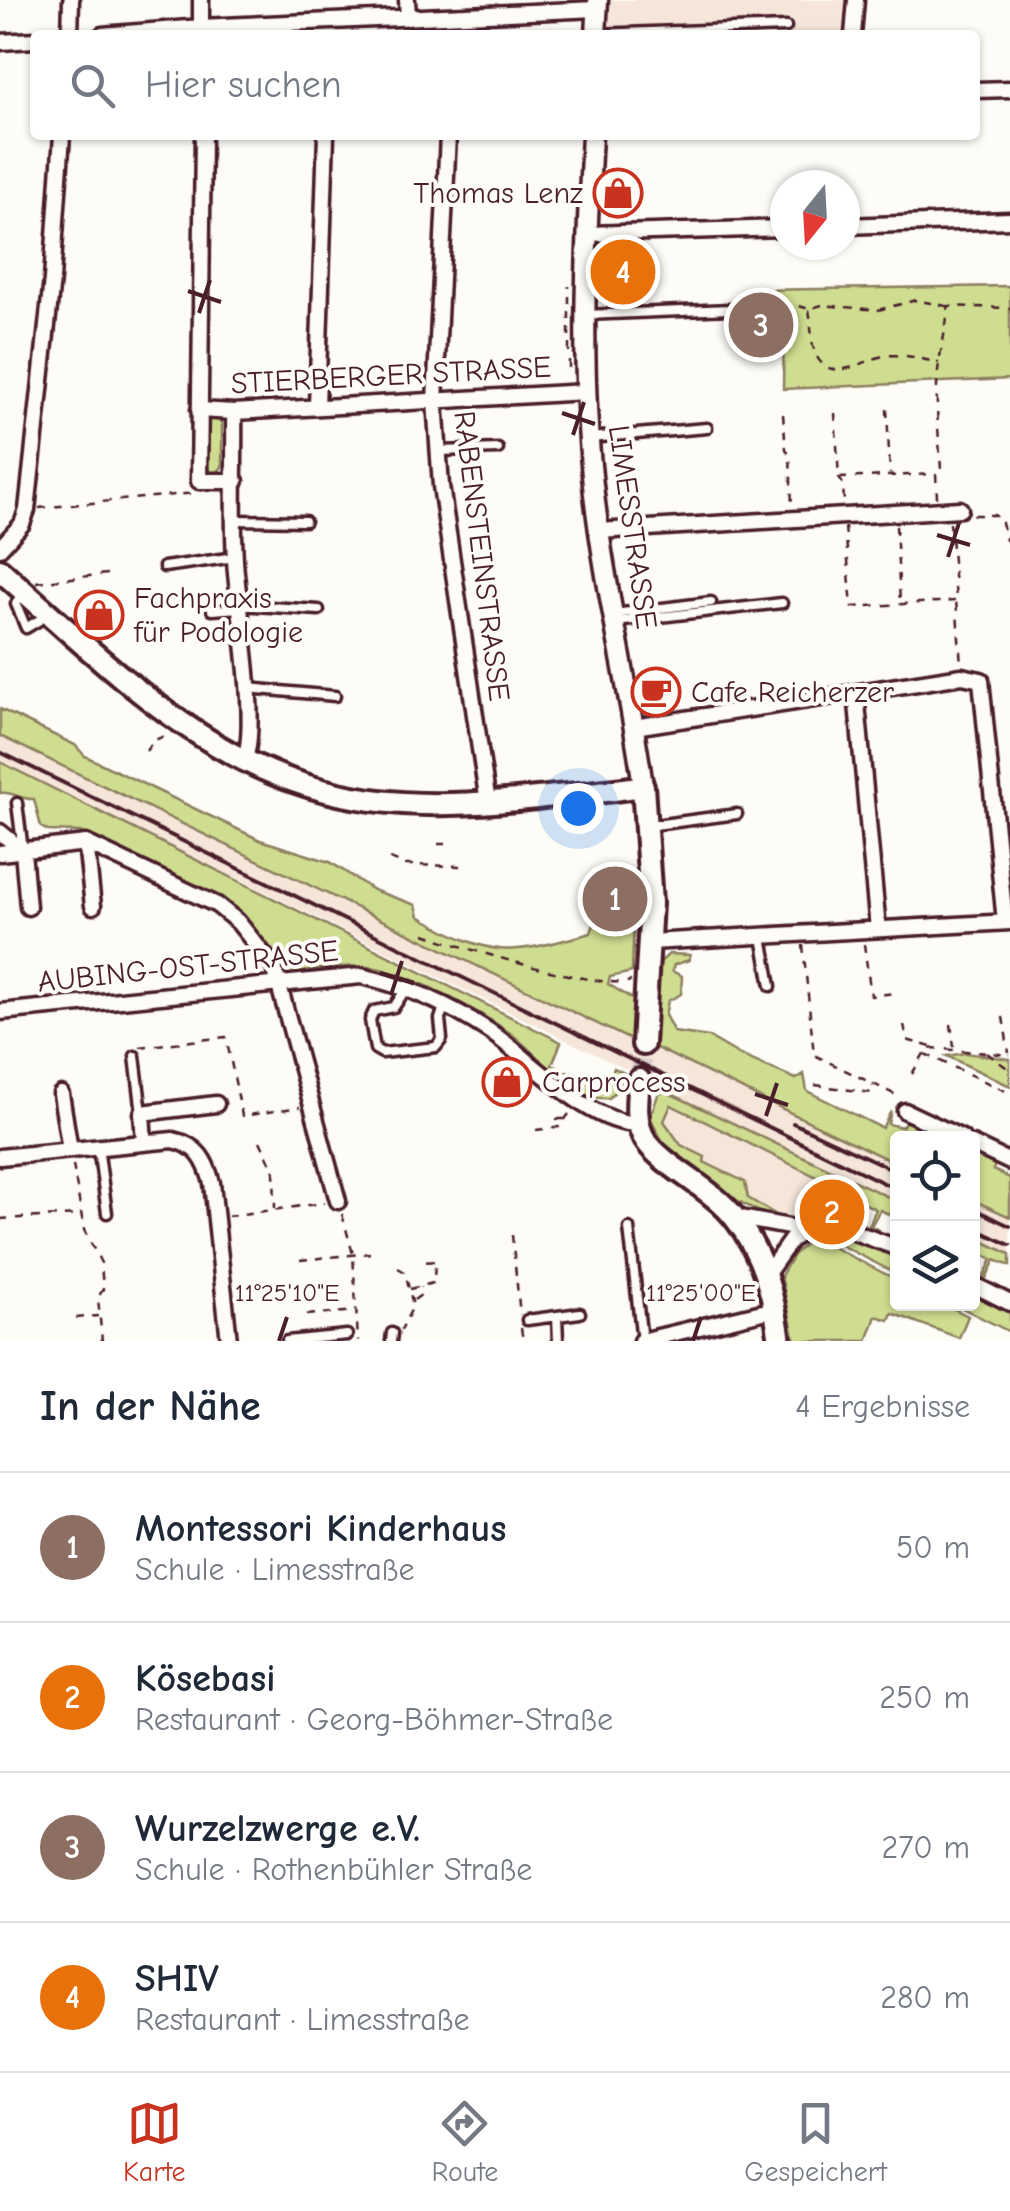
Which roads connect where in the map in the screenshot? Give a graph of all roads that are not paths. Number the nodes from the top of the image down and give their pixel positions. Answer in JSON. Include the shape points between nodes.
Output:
{"nodes":[{"id":1,"x":71,"y":0,"type":"edge"},
{"id":2,"x":201,"y":0,"type":"edge"},
{"id":3,"x":407,"y":0,"type":"edge"},
{"id":4,"x":856,"y":0,"type":"edge"},
{"id":5,"x":598,"y":5,"type":"edge"},
{"id":6,"x":442,"y":17,"type":"junction"},
{"id":7,"x":408,"y":18,"type":"junction"},
{"id":8,"x":786,"y":27,"type":"dead end"},
{"id":9,"x":321,"y":28,"type":"edge"},
{"id":10,"x":70,"y":30,"type":"edge"},
{"id":11,"x":202,"y":30,"type":"edge"},
{"id":12,"x":242,"y":30,"type":"edge"},
{"id":13,"x":443,"y":30,"type":"edge"},
{"id":14,"x":596,"y":30,"type":"edge"},
{"id":15,"x":705,"y":30,"type":"edge"},
{"id":16,"x":853,"y":30,"type":"edge"},
{"id":17,"x":30,"y":40,"type":"edge"},
{"id":18,"x":0,"y":42,"type":"edge"},
{"id":19,"x":1010,"y":89,"type":"edge"},
{"id":20,"x":980,"y":90,"type":"edge"},
{"id":21,"x":62,"y":140,"type":"edge"},
{"id":22,"x":203,"y":140,"type":"edge"},
{"id":23,"x":326,"y":140,"type":"edge"},
{"id":24,"x":448,"y":140,"type":"edge"},
{"id":25,"x":592,"y":140,"type":"edge"},
{"id":26,"x":1010,"y":220,"type":"edge"},
{"id":27,"x":860,"y":225,"type":"edge"},
{"id":28,"x":770,"y":228,"type":"edge"},
{"id":29,"x":587,"y":234,"type":"junction"},
{"id":30,"x":743,"y":308,"type":"junction"},
{"id":31,"x":755,"y":308,"type":"road end"},
{"id":32,"x":585,"y":315,"type":"junction"},
{"id":33,"x":754,"y":335,"type":"dead end"},
{"id":34,"x":586,"y":392,"type":"junction"},
{"id":35,"x":435,"y":402,"type":"junction"},
{"id":36,"x":317,"y":407,"type":"junction"},
{"id":37,"x":199,"y":410,"type":"junction"},
{"id":38,"x":234,"y":412,"type":"junction"},
{"id":39,"x":708,"y":428,"type":"dead end"},
{"id":40,"x":588,"y":438,"type":"junction"},
{"id":41,"x":498,"y":448,"type":"dead end"},
{"id":42,"x":440,"y":452,"type":"junction"},
{"id":43,"x":236,"y":481,"type":"junction"},
{"id":44,"x":949,"y":509,"type":"road end"},
{"id":45,"x":235,"y":520,"type":"junction"},
{"id":46,"x":305,"y":521,"type":"dead end"},
{"id":47,"x":599,"y":531,"type":"junction"},
{"id":48,"x":0,"y":548,"type":"edge"},
{"id":49,"x":234,"y":557,"type":"junction"},
{"id":50,"x":164,"y":567,"type":"dead end"},
{"id":51,"x":0,"y":570,"type":"edge"},
{"id":52,"x":711,"y":602,"type":"dead end"},
{"id":53,"x":782,"y":603,"type":"dead end"},
{"id":54,"x":239,"y":606,"type":"junction"},
{"id":55,"x":212,"y":610,"type":"dead end"},
{"id":56,"x":319,"y":610,"type":"dead end"},
{"id":57,"x":615,"y":618,"type":"junction"},
{"id":58,"x":248,"y":688,"type":"junction"},
{"id":59,"x":856,"y":693,"type":"junction"},
{"id":60,"x":335,"y":696,"type":"dead end"},
{"id":61,"x":634,"y":727,"type":"junction"},
{"id":62,"x":244,"y":760,"type":"junction"},
{"id":63,"x":643,"y":786,"type":"junction"},
{"id":64,"x":17,"y":803,"type":"dead end"},
{"id":65,"x":488,"y":803,"type":"junction"},
{"id":66,"x":737,"y":814,"type":"dead end"},
{"id":67,"x":648,"y":826,"type":"junction"},
{"id":68,"x":0,"y":832,"type":"edge"},
{"id":69,"x":86,"y":843,"type":"junction"},
{"id":70,"x":23,"y":851,"type":"junction"},
{"id":71,"x":0,"y":853,"type":"edge"},
{"id":72,"x":92,"y":906,"type":"dead end"},
{"id":73,"x":28,"y":907,"type":"dead end"},
{"id":74,"x":1007,"y":922,"type":"edge"},
{"id":75,"x":878,"y":930,"type":"junction"},
{"id":76,"x":762,"y":937,"type":"junction"},
{"id":77,"x":650,"y":942,"type":"junction"},
{"id":78,"x":279,"y":986,"type":"junction"},
{"id":79,"x":771,"y":986,"type":"dead end"},
{"id":80,"x":408,"y":987,"type":"junction"},
{"id":81,"x":445,"y":1004,"type":"junction"},
{"id":82,"x":0,"y":1012,"type":"edge"},
{"id":83,"x":644,"y":1044,"type":"tunnel mouth"},
{"id":84,"x":135,"y":1056,"type":"road end"},
{"id":85,"x":638,"y":1080,"type":"tunnel mouth"},
{"id":86,"x":60,"y":1094,"type":"dead end"},
{"id":87,"x":216,"y":1104,"type":"dead end"},
{"id":88,"x":903,"y":1104,"type":"road end"},
{"id":89,"x":142,"y":1113,"type":"junction"},
{"id":90,"x":639,"y":1124,"type":"junction"},
{"id":91,"x":950,"y":1131,"type":"edge"},
{"id":92,"x":144,"y":1142,"type":"junction"},
{"id":93,"x":98,"y":1147,"type":"junction"},
{"id":94,"x":980,"y":1148,"type":"edge"},
{"id":95,"x":70,"y":1150,"type":"junction"},
{"id":96,"x":0,"y":1157,"type":"edge"},
{"id":97,"x":1010,"y":1162,"type":"edge"},
{"id":98,"x":338,"y":1201,"type":"road end"},
{"id":99,"x":107,"y":1214,"type":"dead end"},
{"id":100,"x":735,"y":1218,"type":"junction"},
{"id":101,"x":629,"y":1228,"type":"dead end"},
{"id":102,"x":805,"y":1230,"type":"junction"},
{"id":103,"x":890,"y":1245,"type":"edge"},
{"id":104,"x":766,"y":1276,"type":"junction"},
{"id":105,"x":980,"y":1288,"type":"edge"},
{"id":106,"x":1010,"y":1302,"type":"edge"},
{"id":107,"x":775,"y":1309,"type":"junction"},
{"id":108,"x":580,"y":1314,"type":"dead end"},
{"id":109,"x":557,"y":1317,"type":"junction"},
{"id":110,"x":527,"y":1320,"type":"dead end"},
{"id":111,"x":347,"y":1335,"type":"dead end"},
{"id":112,"x":229,"y":1341,"type":"edge"},
{"id":113,"x":287,"y":1341,"type":"edge"},
{"id":114,"x":558,"y":1341,"type":"edge"},
{"id":115,"x":642,"y":1341,"type":"edge"},
{"id":116,"x":780,"y":1341,"type":"edge"}],
"edges":[{"from":1,"to":10,"type":"street"},
{"from":2,"to":11,"type":"street"},
{"from":3,"to":7,"type":"street"},
{"from":4,"to":16,"type":"street"},
{"from":5,"to":6,"type":"street"},
{"from":5,"to":14,"type":"street"},
{"from":6,"to":7,"type":"street"},
{"from":6,"to":13,"type":"street"},
{"from":7,"to":9,"type":"street"},
{"from":8,"to":15,"type":"lane"},
{"from":9,"to":12,"type":"street"},
{"from":17,"to":18,"type":"street"},
{"from":19,"to":20,"type":"street"},
{"from":21,"to":48,"type":"street","via":[[27,510]]},
{"from":22,"to":37,"type":"street"},
{"from":23,"to":36,"type":"street"},
{"from":24,"to":35,"type":"street","name":"RABENSTEINSTRASSE"},
{"from":25,"to":29,"type":"street","name":"LIMESSTRASSE"},
{"from":26,"to":27,"type":"street"},
{"from":28,"to":29,"type":"street"},
{"from":29,"to":32,"type":"street","name":"LIMESSTRASSE"},
{"from":30,"to":31,"type":"lane"},
{"from":30,"to":32,"type":"lane"},
{"from":30,"to":33,"type":"lane","via":[[754,321]]},
{"from":32,"to":34,"type":"street","name":"LIMESSTRASSE"},
{"from":34,"to":35,"type":"street","name":"STIERBERGER STRASSE"},
{"from":34,"to":40,"type":"street","name":"LIMESSTRASSE"},
{"from":35,"to":36,"type":"street","name":"STIERBERGER STRASSE"},
{"from":35,"to":42,"type":"street","name":"RABENSTEINSTRASSE"},
{"from":36,"to":38,"type":"street","name":"STIERBERGER STRASSE"},
{"from":37,"to":38,"type":"street","name":"STIERBERGER STRASSE"},
{"from":37,"to":43,"type":"street","via":[[199,480]]},
{"from":38,"to":43,"type":"street"},
{"from":39,"to":40,"type":"lane"},
{"from":40,"to":47,"type":"street","name":"LIMESSTRASSE"},
{"from":41,"to":42,"type":"lane"},
{"from":42,"to":65,"type":"street","name":"RABENSTEINSTRASSE"},
{"from":43,"to":45,"type":"street"},
{"from":44,"to":47,"type":"street"},
{"from":45,"to":46,"type":"lane"},
{"from":45,"to":49,"type":"street"},
{"from":47,"to":57,"type":"street","name":"LIMESSTRASSE"},
{"from":49,"to":50,"type":"lane"},
{"from":49,"to":54,"type":"street"},
{"from":51,"to":62,"type":"main road","via":[[179,722]]},
{"from":52,"to":57,"type":"lane"},
{"from":53,"to":57,"type":"lane"},
{"from":54,"to":55,"type":"lane"},
{"from":54,"to":56,"type":"lane"},
{"from":54,"to":58,"type":"street"},
{"from":57,"to":61,"type":"street","name":"LIMESSTRASSE"},
{"from":58,"to":60,"type":"lane"},
{"from":58,"to":62,"type":"street"},
{"from":59,"to":61,"type":"street"},
{"from":59,"to":74,"type":"street","via":[[962,676],[981,680]]},
{"from":59,"to":75,"type":"street"},
{"from":61,"to":63,"type":"street","name":"LIMESSTRASSE"},
{"from":62,"to":65,"type":"main road","via":[[354,799]]},
{"from":63,"to":65,"type":"main road"},
{"from":63,"to":67,"type":"main road","name":"LIMESSTRASSE"},
{"from":64,"to":70,"type":"lane"},
{"from":66,"to":67,"type":"lane"},
{"from":67,"to":77,"type":"main road","name":"LIMESSTRASSE"},
{"from":68,"to":70,"type":"street"},
{"from":69,"to":70,"type":"street"},
{"from":69,"to":72,"type":"street"},
{"from":69,"to":78,"type":"street","via":[[217,905],[250,935],[274,967]]},
{"from":70,"to":71,"type":"street"},
{"from":70,"to":73,"type":"street"},
{"from":74,"to":75,"type":"street"},
{"from":75,"to":76,"type":"street"},
{"from":76,"to":77,"type":"street"},
{"from":76,"to":79,"type":"lane"},
{"from":77,"to":83,"type":"main road","name":"LIMESSTRASSE"},
{"from":78,"to":80,"type":"street","name":"AUBING-OST-STRASSE","via":[[361,976]]},
{"from":78,"to":82,"type":"street","name":"AUBING-OST-STRASSE"},
{"from":78,"to":98,"type":"street"},
{"from":80,"to":81,"type":"street","name":"AUBING-OST-STRASSE"},
{"from":80,"to":81,"type":"lane","via":[[394,1007],[374,1010],[370,1020],[374,1049],[382,1053],[436,1047]]},
{"from":81,"to":90,"type":"street","name":"AUBING-OST-STRASSE","via":[[590,1107]]},
{"from":84,"to":89,"type":"lane"},
{"from":85,"to":90,"type":"main road"},
{"from":86,"to":95,"type":"street"},
{"from":87,"to":89,"type":"street"},
{"from":88,"to":91,"type":"street"},
{"from":89,"to":92,"type":"street"},
{"from":90,"to":100,"type":"main road","via":[[646,1142]]},
{"from":92,"to":93,"type":"street"},
{"from":92,"to":112,"type":"street","via":[[173,1140],[195,1149],[208,1168]]},
{"from":93,"to":95,"type":"street"},
{"from":93,"to":99,"type":"lane"},
{"from":94,"to":97,"type":"street"},
{"from":95,"to":96,"type":"street"},
{"from":100,"to":102,"type":"street"},
{"from":100,"to":104,"type":"main road"},
{"from":101,"to":115,"type":"lane"},
{"from":102,"to":103,"type":"street","via":[[840,1227]]},
{"from":102,"to":104,"type":"street"},
{"from":104,"to":107,"type":"main road"},
{"from":105,"to":106,"type":"street"},
{"from":107,"to":115,"type":"street"},
{"from":107,"to":116,"type":"main road"},
{"from":108,"to":109,"type":"lane"},
{"from":109,"to":110,"type":"lane"},
{"from":109,"to":114,"type":"lane"},
{"from":111,"to":113,"type":"lane"}]}
